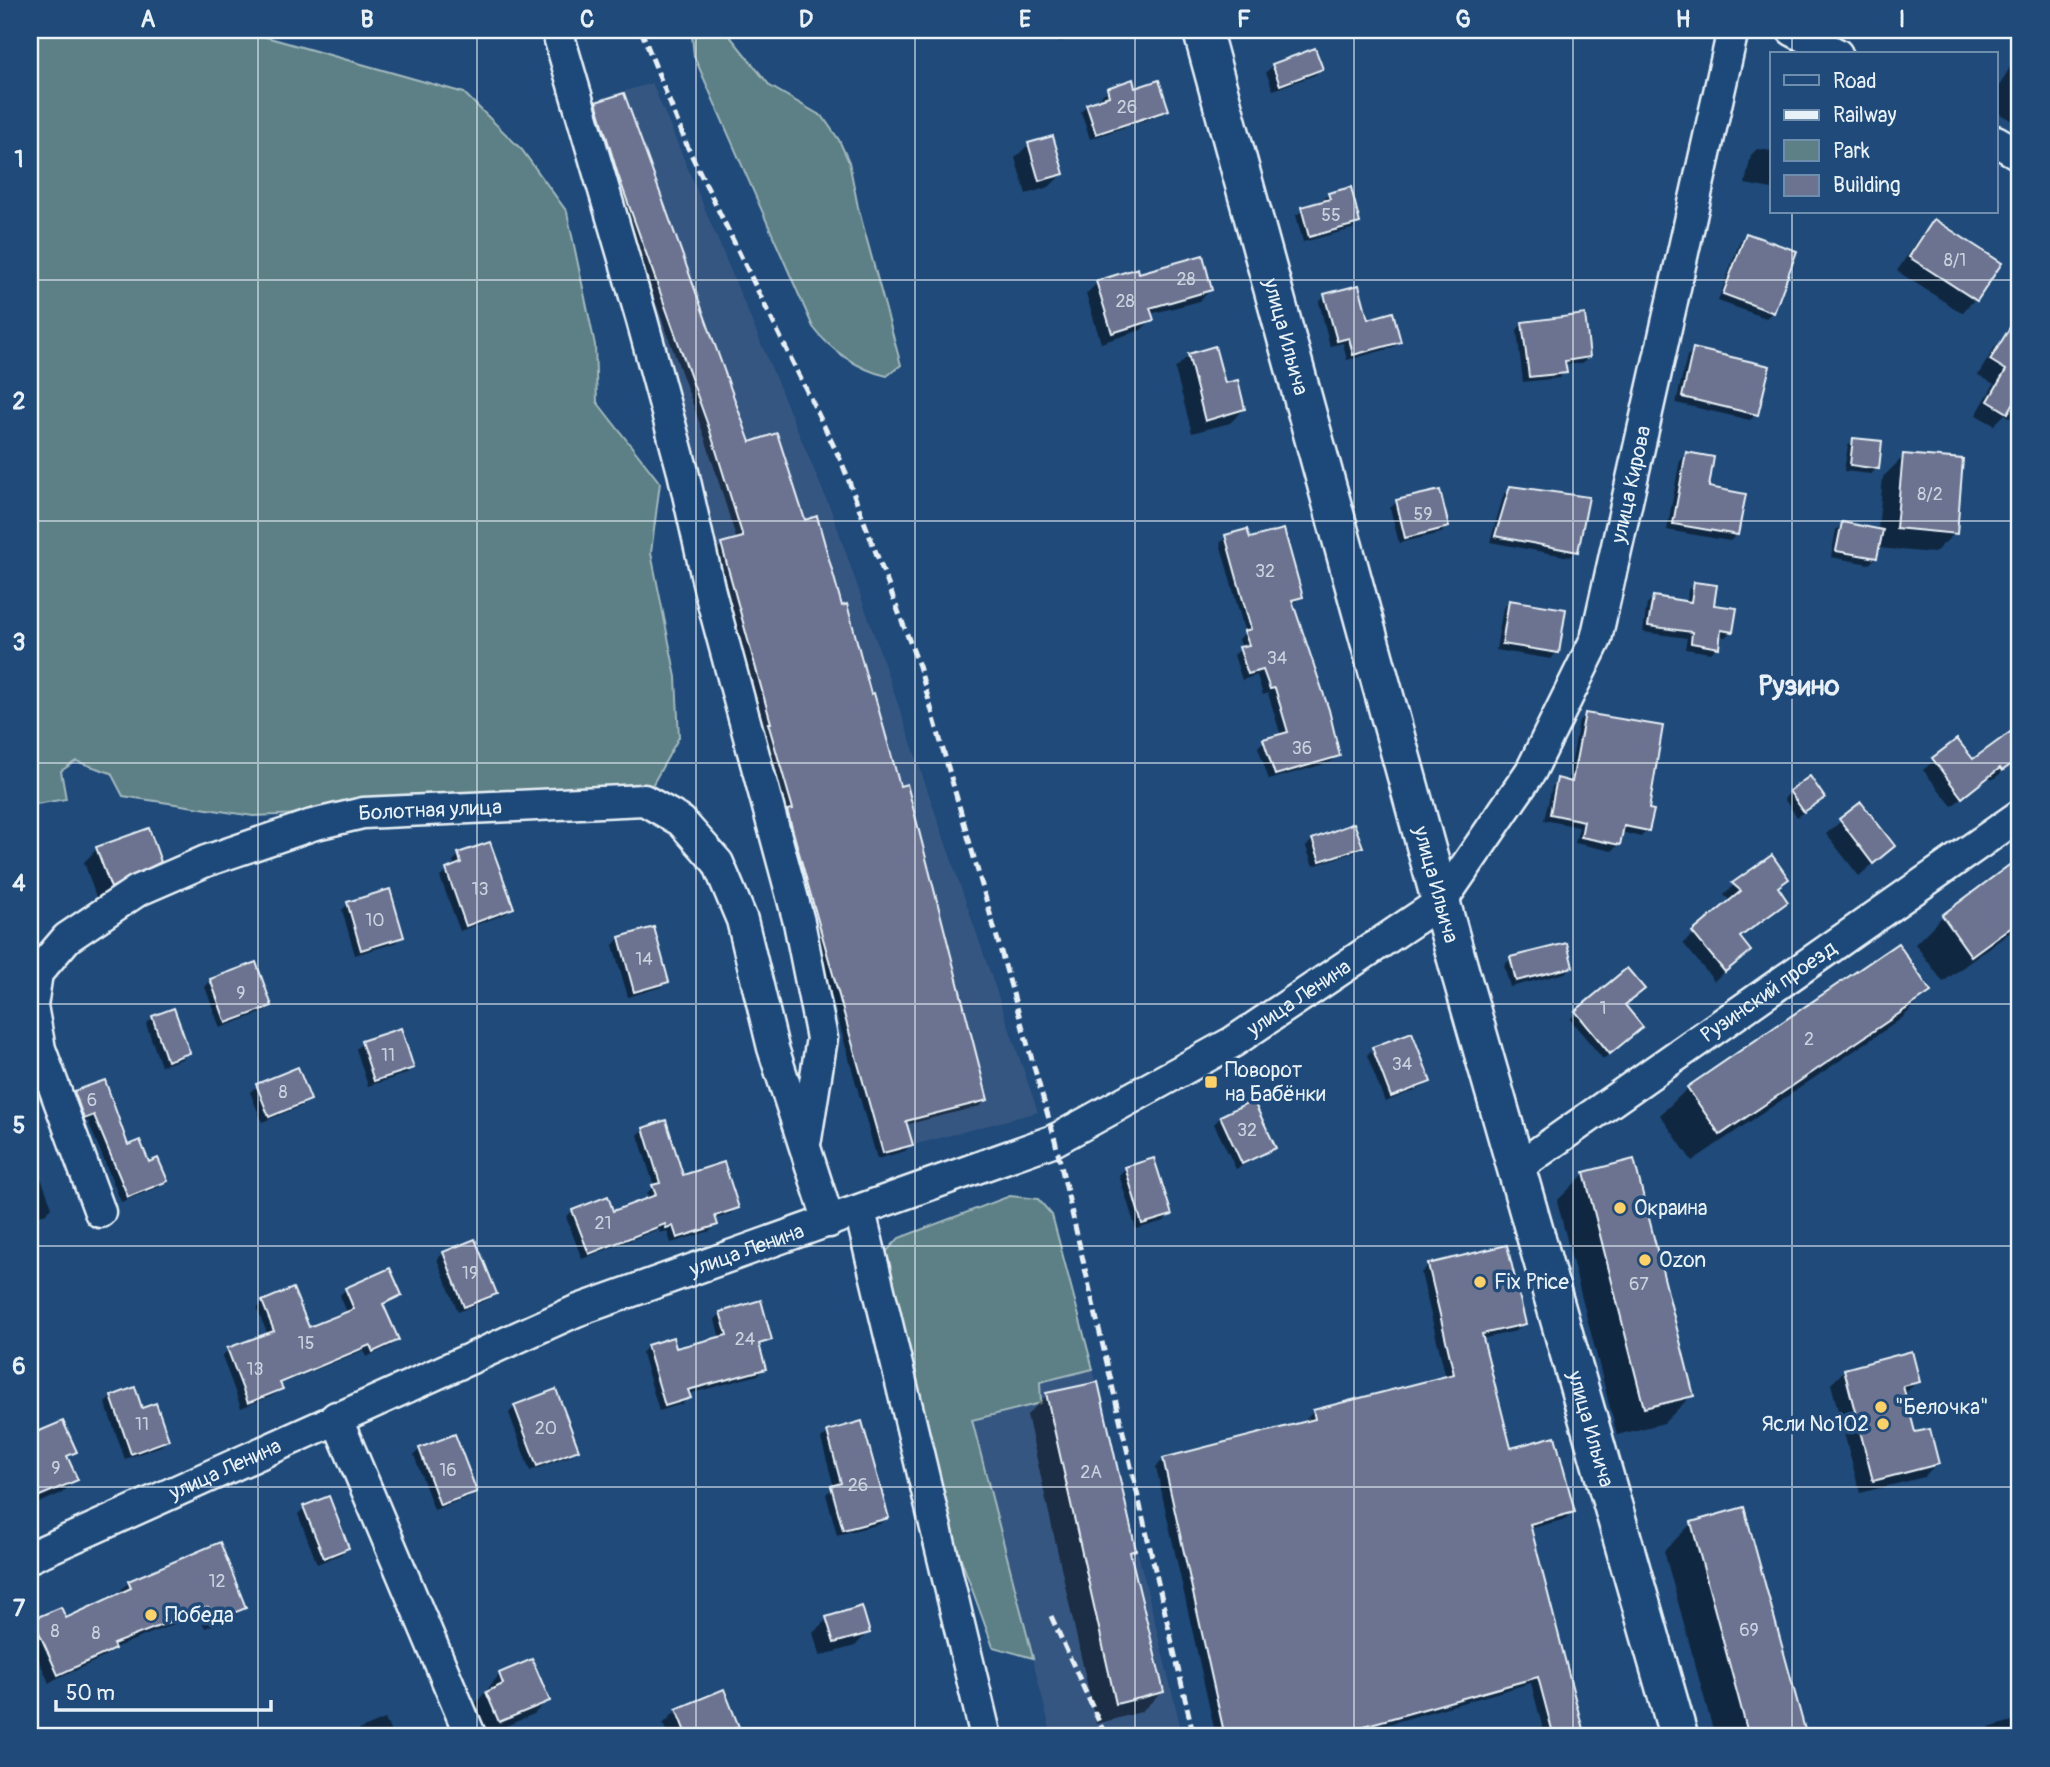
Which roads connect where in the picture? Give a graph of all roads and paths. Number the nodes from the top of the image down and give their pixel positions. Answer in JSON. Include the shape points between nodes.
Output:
{"nodes":[{"id":1,"x":557,"y":30,"type":"edge"},
{"id":2,"x":1202,"y":30,"type":"edge"},
{"id":3,"x":1733,"y":30,"type":"edge"},
{"id":4,"x":1792,"y":30,"type":"edge"},
{"id":5,"x":1833,"y":52,"type":"edge"},
{"id":6,"x":1997,"y":142,"type":"edge"},
{"id":7,"x":2020,"y":155,"type":"edge"},
{"id":8,"x":2020,"y":815,"type":"edge"},
{"id":9,"x":1441,"y":901,"type":"junction"},
{"id":10,"x":805,"y":1146,"type":"junction"},
{"id":11,"x":1518,"y":1167,"type":"junction"},
{"id":12,"x":860,"y":1211,"type":"junction"},
{"id":13,"x":100,"y":1212,"type":"dead end"},
{"id":14,"x":829,"y":1222,"type":"junction"},
{"id":15,"x":336,"y":1417,"type":"junction"},
{"id":16,"x":30,"y":1557,"type":"edge"},
{"id":17,"x":471,"y":1737,"type":"edge"},
{"id":18,"x":986,"y":1737,"type":"edge"},
{"id":19,"x":1679,"y":1737,"type":"edge"}],
"edges":[{"from":1,"to":10,"type":"street","via":[[683,472],[710,592],[799,922],[822,1038]]},
{"from":2,"to":9,"type":"main road","name":"улица Ильича"},
{"from":3,"to":9,"type":"street","name":"улица Кирова","via":[[1596,639],[1531,771]]},
{"from":4,"to":5,"type":"street"},
{"from":6,"to":7,"type":"street"},
{"from":8,"to":11,"type":"street","name":"Рузинский проезд"},
{"from":9,"to":11,"type":"main road","name":"улица Ильича"},
{"from":9,"to":12,"type":"street","name":"улица Ленина","via":[[1233,1042],[1055,1140]]},
{"from":10,"to":13,"type":"street","name":"Болотная улица","via":[[773,1048],[742,920],[718,863],[681,821],[645,800],[363,813],[261,842],[137,891],[67,938],[37,973],[32,1006],[40,1049]]},
{"from":10,"to":14,"type":"street","name":"Болотная улица"},
{"from":11,"to":19,"type":"main road","name":"улица Ильича"},
{"from":12,"to":14,"type":"street","name":"улица Ленина"},
{"from":12,"to":18,"type":"street"},
{"from":14,"to":15,"type":"street","name":"улица Ленина","via":[[576,1311]]},
{"from":15,"to":16,"type":"street","name":"улица Ленина"},
{"from":15,"to":17,"type":"street"}]}
